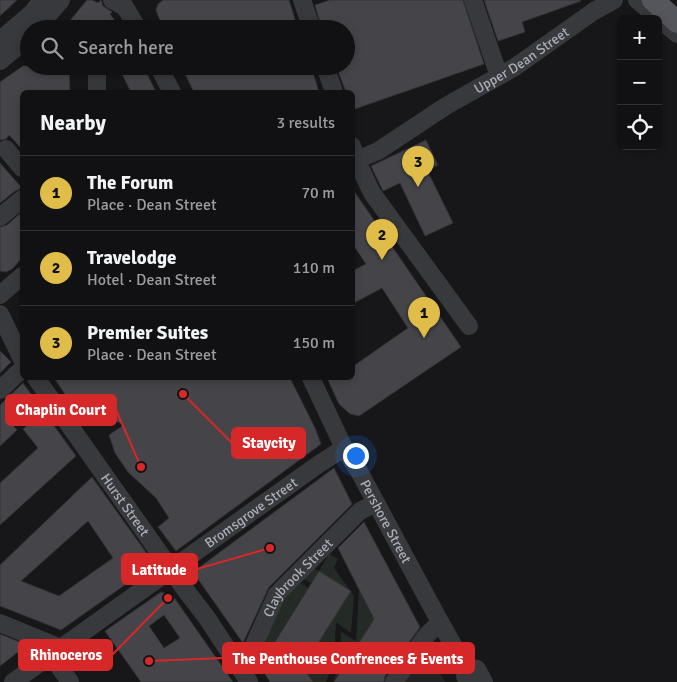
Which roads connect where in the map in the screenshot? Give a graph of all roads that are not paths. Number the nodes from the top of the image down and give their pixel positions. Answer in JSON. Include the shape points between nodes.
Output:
{"nodes":[{"id":1,"x":32,"y":0,"type":"edge"},
{"id":2,"x":302,"y":0,"type":"edge"},
{"id":3,"x":473,"y":0,"type":"edge"},
{"id":4,"x":614,"y":0,"type":"edge"},
{"id":5,"x":637,"y":0,"type":"edge"},
{"id":6,"x":652,"y":0,"type":"edge"},
{"id":7,"x":55,"y":1,"type":"edge"},
{"id":8,"x":598,"y":5,"type":"edge"},
{"id":9,"x":24,"y":20,"type":"edge"},
{"id":10,"x":42,"y":20,"type":"edge"},
{"id":11,"x":309,"y":20,"type":"edge"},
{"id":12,"x":677,"y":22,"type":"edge"},
{"id":13,"x":20,"y":23,"type":"edge"},
{"id":14,"x":0,"y":33,"type":"edge"},
{"id":15,"x":677,"y":34,"type":"edge"},
{"id":16,"x":0,"y":40,"type":"edge"},
{"id":17,"x":20,"y":44,"type":"edge"},
{"id":18,"x":0,"y":61,"type":"edge"},
{"id":19,"x":97,"y":75,"type":"edge"},
{"id":20,"x":163,"y":75,"type":"edge"},
{"id":21,"x":328,"y":75,"type":"edge"},
{"id":22,"x":499,"y":76,"type":"junction"},
{"id":23,"x":97,"y":90,"type":"edge"},
{"id":24,"x":171,"y":90,"type":"edge"},
{"id":25,"x":333,"y":90,"type":"edge"},
{"id":26,"x":6,"y":149,"type":"dead end"},
{"id":27,"x":355,"y":156,"type":"edge"},
{"id":28,"x":355,"y":158,"type":"edge"},
{"id":29,"x":20,"y":166,"type":"edge"},
{"id":30,"x":20,"y":201,"type":"edge"},
{"id":31,"x":0,"y":217,"type":"edge"},
{"id":32,"x":20,"y":278,"type":"edge"},
{"id":33,"x":0,"y":295,"type":"edge"},
{"id":34,"x":0,"y":314,"type":"edge"},
{"id":35,"x":469,"y":326,"type":"dead end"},
{"id":36,"x":20,"y":355,"type":"edge"},
{"id":37,"x":20,"y":371,"type":"edge"},
{"id":38,"x":37,"y":380,"type":"edge"},
{"id":39,"x":312,"y":380,"type":"edge"},
{"id":40,"x":0,"y":390,"type":"edge"},
{"id":41,"x":344,"y":448,"type":"junction"},
{"id":42,"x":376,"y":503,"type":"junction"},
{"id":43,"x":171,"y":569,"type":"junction"},
{"id":44,"x":440,"y":622,"type":"junction"},
{"id":45,"x":0,"y":623,"type":"edge"},
{"id":46,"x":56,"y":651,"type":"junction"},
{"id":47,"x":467,"y":674,"type":"edge"},
{"id":48,"x":245,"y":676,"type":"edge"},
{"id":49,"x":13,"y":682,"type":"edge"},
{"id":50,"x":70,"y":682,"type":"edge"},
{"id":51,"x":394,"y":682,"type":"edge"},
{"id":52,"x":484,"y":682,"type":"edge"}],
"edges":[{"from":1,"to":14,"type":"street"},
{"from":2,"to":11,"type":"street"},
{"from":3,"to":22,"type":"street"},
{"from":4,"to":8,"type":"street","name":"Upper Dean Street"},
{"from":5,"to":15,"type":"street"},
{"from":6,"to":12,"type":"main road"},
{"from":7,"to":9,"type":"street"},
{"from":7,"to":10,"type":"street"},
{"from":8,"to":22,"type":"street","name":"Upper Dean Street"},
{"from":13,"to":16,"type":"street"},
{"from":17,"to":18,"type":"street"},
{"from":19,"to":23,"type":"street"},
{"from":20,"to":24,"type":"street"},
{"from":21,"to":25,"type":"street"},
{"from":22,"to":27,"type":"street","name":"Upper Dean Street","via":[[378,151]]},
{"from":26,"to":29,"type":"street"},
{"from":28,"to":35,"type":"street","via":[[372,193]]},
{"from":30,"to":31,"type":"street"},
{"from":32,"to":33,"type":"street"},
{"from":34,"to":36,"type":"street"},
{"from":37,"to":40,"type":"street"},
{"from":38,"to":43,"type":"street","name":"Hurst Street"},
{"from":39,"to":41,"type":"street","name":"Pershore Street"},
{"from":41,"to":42,"type":"street","name":"Pershore Street"},
{"from":41,"to":43,"type":"street","name":"Bromsgrove Street","via":[[274,488]]},
{"from":42,"to":44,"type":"street","name":"Pershore Street"},
{"from":42,"to":48,"type":"street","name":"Claybrook Street","via":[[360,510],[277,594]]},
{"from":43,"to":46,"type":"street","name":"Bromsgrove Street"},
{"from":43,"to":48,"type":"street","name":"Hurst Street"},
{"from":44,"to":47,"type":"street","name":"Pershore Street"},
{"from":44,"to":51,"type":"street","via":[[426,636]]},
{"from":45,"to":46,"type":"street"},
{"from":46,"to":49,"type":"street","name":"Bromsgrove Street"},
{"from":46,"to":50,"type":"street"},
{"from":47,"to":52,"type":"street","name":"Pershore Street","via":[[477,669]]}]}
